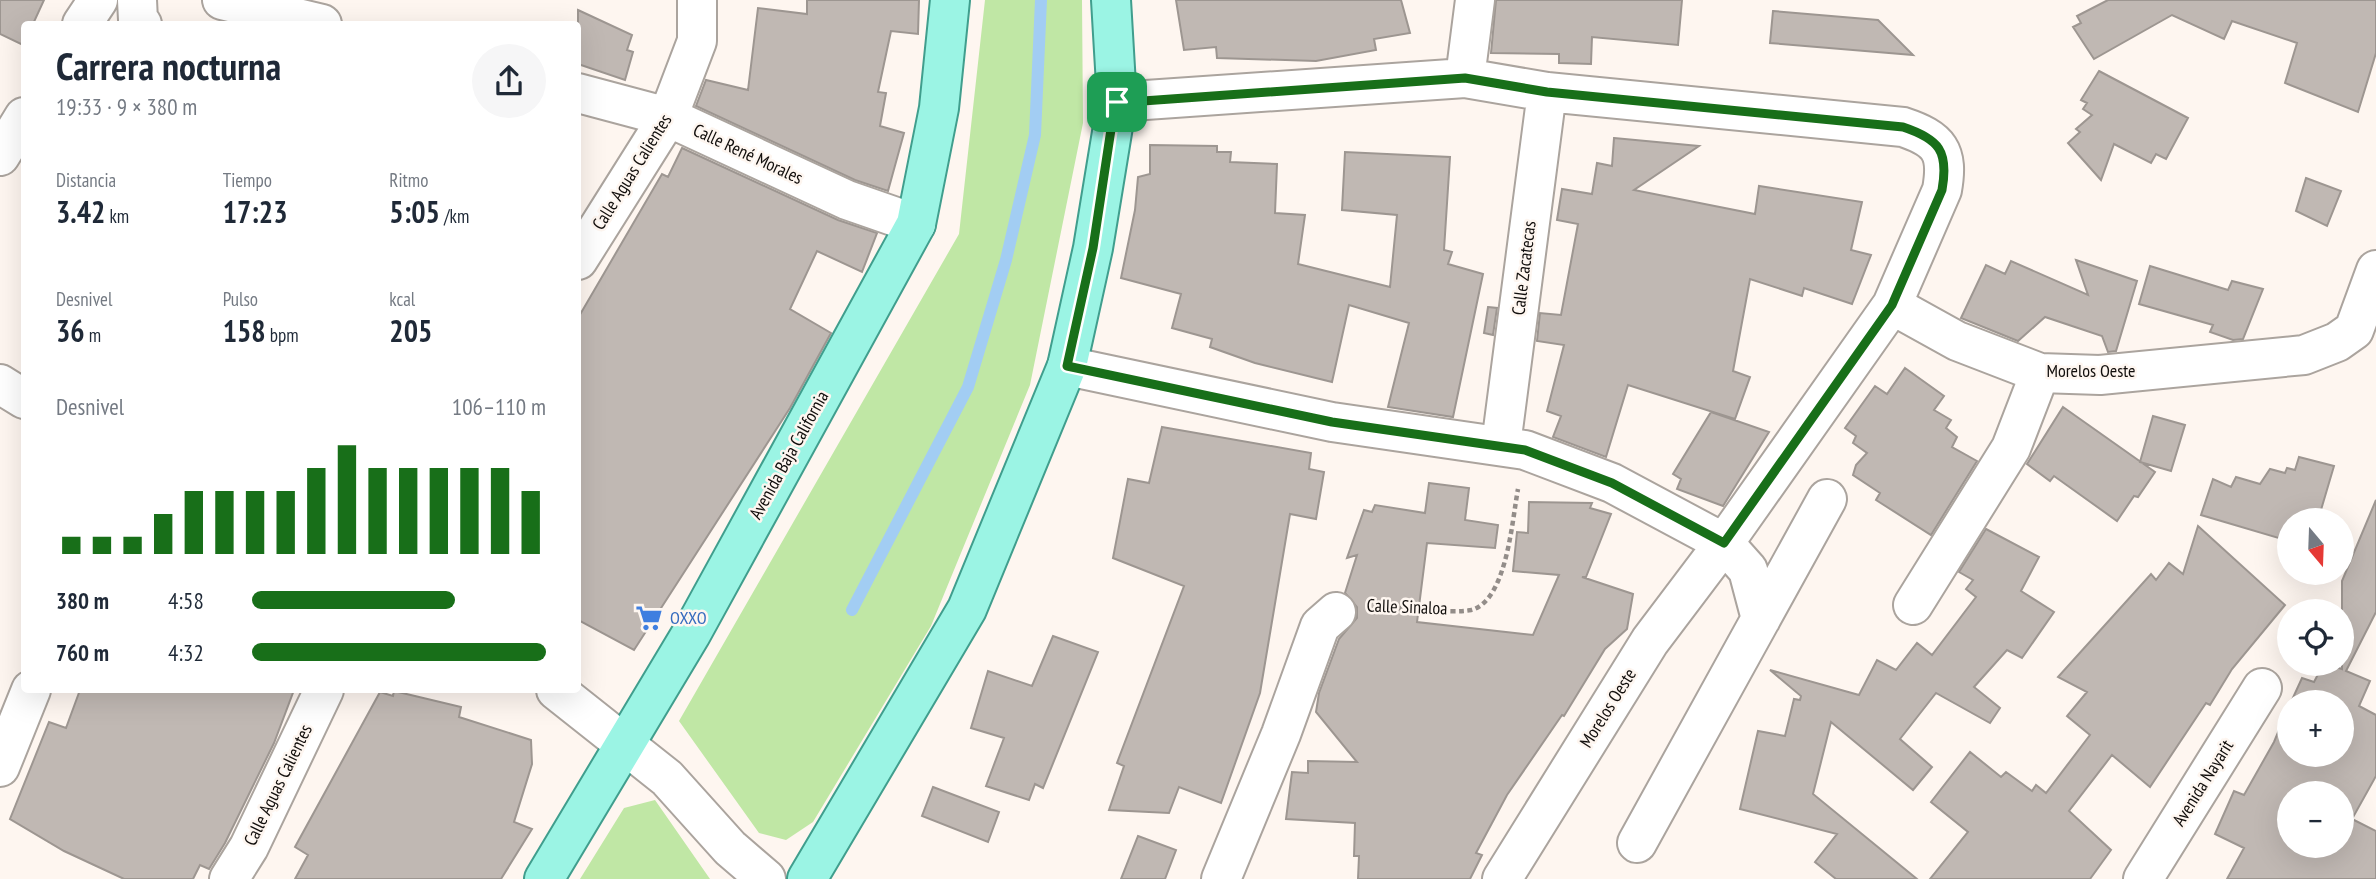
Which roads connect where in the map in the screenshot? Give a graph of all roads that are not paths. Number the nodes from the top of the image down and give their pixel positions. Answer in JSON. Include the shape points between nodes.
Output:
{"nodes":[{"id":1,"x":98,"y":0,"type":"edge"},
{"id":2,"x":137,"y":0,"type":"edge"},
{"id":3,"x":222,"y":0,"type":"edge"},
{"id":4,"x":697,"y":0,"type":"edge"},
{"id":5,"x":950,"y":0,"type":"edge"},
{"id":6,"x":1111,"y":0,"type":"edge"},
{"id":7,"x":1475,"y":0,"type":"edge"},
{"id":8,"x":299,"y":16,"type":"edge"},
{"id":9,"x":84,"y":21,"type":"edge"},
{"id":10,"x":139,"y":21,"type":"edge"},
{"id":11,"x":1465,"y":78,"type":"junction"},
{"id":12,"x":1547,"y":92,"type":"junction"},
{"id":13,"x":581,"y":94,"type":"edge"},
{"id":14,"x":1117,"y":102,"type":"junction"},
{"id":15,"x":668,"y":117,"type":"junction"},
{"id":16,"x":21,"y":122,"type":"edge"},
{"id":17,"x":0,"y":156,"type":"edge"},
{"id":18,"x":916,"y":224,"type":"junction"},
{"id":19,"x":581,"y":255,"type":"edge"},
{"id":20,"x":2376,"y":270,"type":"edge"},
{"id":21,"x":1892,"y":305,"type":"junction"},
{"id":22,"x":1067,"y":366,"type":"junction"},
{"id":23,"x":2040,"y":373,"type":"junction"},
{"id":24,"x":0,"y":384,"type":"edge"},
{"id":25,"x":21,"y":397,"type":"edge"},
{"id":26,"x":1513,"y":448,"type":"junction"},
{"id":27,"x":1827,"y":499,"type":"dead end"},
{"id":28,"x":1724,"y":543,"type":"junction"},
{"id":29,"x":1913,"y":605,"type":"dead end"},
{"id":30,"x":1336,"y":612,"type":"road end"},
{"id":31,"x":1761,"y":619,"type":"junction"},
{"id":32,"x":2262,"y":688,"type":"dead end"},
{"id":33,"x":30,"y":693,"type":"edge"},
{"id":34,"x":323,"y":693,"type":"edge"},
{"id":35,"x":559,"y":693,"type":"edge"},
{"id":36,"x":627,"y":743,"type":"junction"},
{"id":37,"x":0,"y":767,"type":"edge"},
{"id":38,"x":1637,"y":843,"type":"dead end"},
{"id":39,"x":229,"y":879,"type":"edge"},
{"id":40,"x":544,"y":879,"type":"edge"},
{"id":41,"x":766,"y":879,"type":"edge"},
{"id":42,"x":807,"y":879,"type":"edge"},
{"id":43,"x":1221,"y":879,"type":"edge"},
{"id":44,"x":1502,"y":879,"type":"edge"},
{"id":45,"x":2143,"y":879,"type":"edge"}],
"edges":[{"from":1,"to":9,"type":"street"},
{"from":2,"to":10,"type":"street"},
{"from":3,"to":8,"type":"street"},
{"from":4,"to":15,"type":"street","name":"Calle Aguas Calientes","via":[[697,41]]},
{"from":5,"to":18,"type":"main road","name":"Avenida Baja California","via":[[939,108]]},
{"from":6,"to":14,"type":"main road"},
{"from":7,"to":11,"type":"street"},
{"from":11,"to":12,"type":"street"},
{"from":11,"to":14,"type":"street"},
{"from":12,"to":21,"type":"street","name":"Morelos Oeste","via":[[1903,127],[1928,136],[1941,149],[1946,172]]},
{"from":12,"to":26,"type":"street","name":"Calle Zacatecas"},
{"from":13,"to":15,"type":"street","name":"Calle René Morales"},
{"from":14,"to":22,"type":"main road","via":[[1093,248]]},
{"from":15,"to":18,"type":"street","name":"Calle René Morales","via":[[847,200]]},
{"from":15,"to":19,"type":"street","name":"Calle Aguas Calientes"},
{"from":16,"to":17,"type":"street"},
{"from":18,"to":36,"type":"main road","name":"Avenida Baja California"},
{"from":20,"to":23,"type":"street","name":"Morelos Oeste","via":[[2354,330],[2304,355],[2100,375]]},
{"from":21,"to":23,"type":"street","name":"Morelos Oeste","via":[[1957,341]]},
{"from":21,"to":28,"type":"street","name":"Morelos Oeste"},
{"from":22,"to":26,"type":"street","via":[[1320,419]]},
{"from":22,"to":42,"type":"main road","via":[[967,609]]},
{"from":23,"to":29,"type":"street","via":[[2011,448]]},
{"from":24,"to":25,"type":"street"},
{"from":26,"to":28,"type":"street","via":[[1612,483]]},
{"from":27,"to":31,"type":"street"},
{"from":28,"to":31,"type":"street","via":[[1748,570]]},
{"from":28,"to":44,"type":"street","name":"Morelos Oeste","via":[[1650,641]]},
{"from":30,"to":43,"type":"street","via":[[1320,626]]},
{"from":31,"to":38,"type":"street"},
{"from":32,"to":45,"type":"street","name":"Avenida Nayarit"},
{"from":33,"to":37,"type":"street"},
{"from":34,"to":39,"type":"street","name":"Calle Aguas Calientes"},
{"from":35,"to":36,"type":"street"},
{"from":36,"to":40,"type":"main road","name":"Avenida Baja California"},
{"from":36,"to":41,"type":"street"}]}
